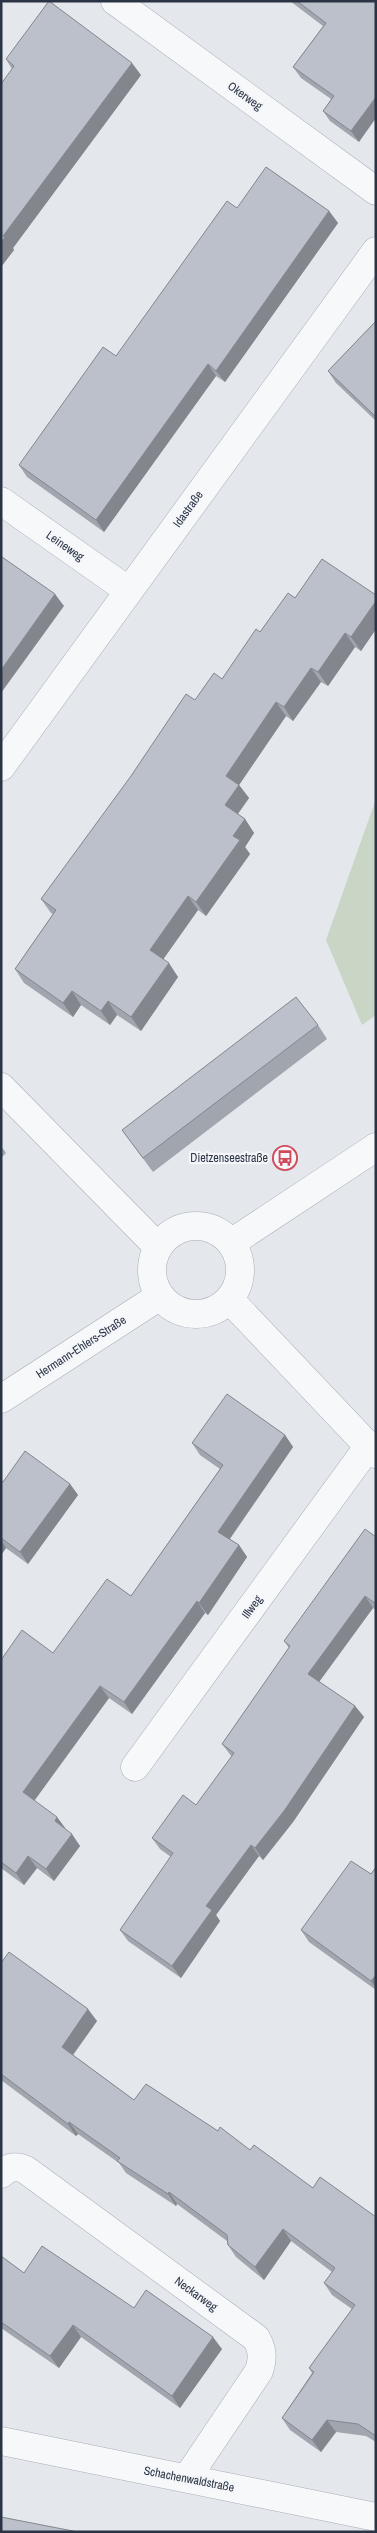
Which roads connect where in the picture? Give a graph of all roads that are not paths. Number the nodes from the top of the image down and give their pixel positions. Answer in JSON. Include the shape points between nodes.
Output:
{"nodes":[{"id":1,"x":115,"y":1,"type":"edge"},
{"id":2,"x":376,"y":191,"type":"edge"},
{"id":3,"x":376,"y":251,"type":"edge"},
{"id":4,"x":1,"y":501,"type":"edge"},
{"id":5,"x":129,"y":591,"type":"junction"},
{"id":6,"x":1,"y":767,"type":"edge"},
{"id":7,"x":1,"y":1087,"type":"edge"},
{"id":8,"x":376,"y":1147,"type":"edge"},
{"id":9,"x":231,"y":1243,"type":"junction"},
{"id":10,"x":158,"y":1247,"type":"junction"},
{"id":11,"x":160,"y":1296,"type":"junction"},
{"id":12,"x":229,"y":1299,"type":"junction"},
{"id":13,"x":1,"y":1398,"type":"edge"},
{"id":14,"x":372,"y":1451,"type":"edge"},
{"id":15,"x":135,"y":1767,"type":"dead end"},
{"id":16,"x":1,"y":2174,"type":"edge"},
{"id":17,"x":1,"y":2441,"type":"edge"},
{"id":18,"x":187,"y":2478,"type":"junction"},
{"id":19,"x":376,"y":2517,"type":"edge"}],
"edges":[{"from":1,"to":2,"type":"street","name":"Okerweg"},
{"from":3,"to":5,"type":"street","name":"Idastraße"},
{"from":4,"to":5,"type":"street","name":"Leineweg"},
{"from":5,"to":6,"type":"street","name":"Idastraße"},
{"from":7,"to":10,"type":"street"},
{"from":8,"to":9,"type":"street"},
{"from":9,"to":10,"type":"street","via":[[212,1229],[187,1227],[166,1238]]},
{"from":9,"to":12,"type":"street","via":[[240,1266],[235,1290]]},
{"from":10,"to":11,"type":"street","via":[[152,1272]]},
{"from":11,"to":12,"type":"street","via":[[181,1312],[194,1314],[218,1308]]},
{"from":11,"to":13,"type":"street","name":"Hermann-Ehlers-Straße"},
{"from":12,"to":14,"type":"street"},
{"from":14,"to":15,"type":"street","name":"Illweg"},
{"from":16,"to":18,"type":"street","name":"Neckarweg","via":[[9,2168],[26,2170],[256,2338],[263,2360],[259,2371]]},
{"from":17,"to":18,"type":"street","name":"Schachenwaldstraße"},
{"from":18,"to":19,"type":"street","name":"Schachenwaldstraße"}]}
